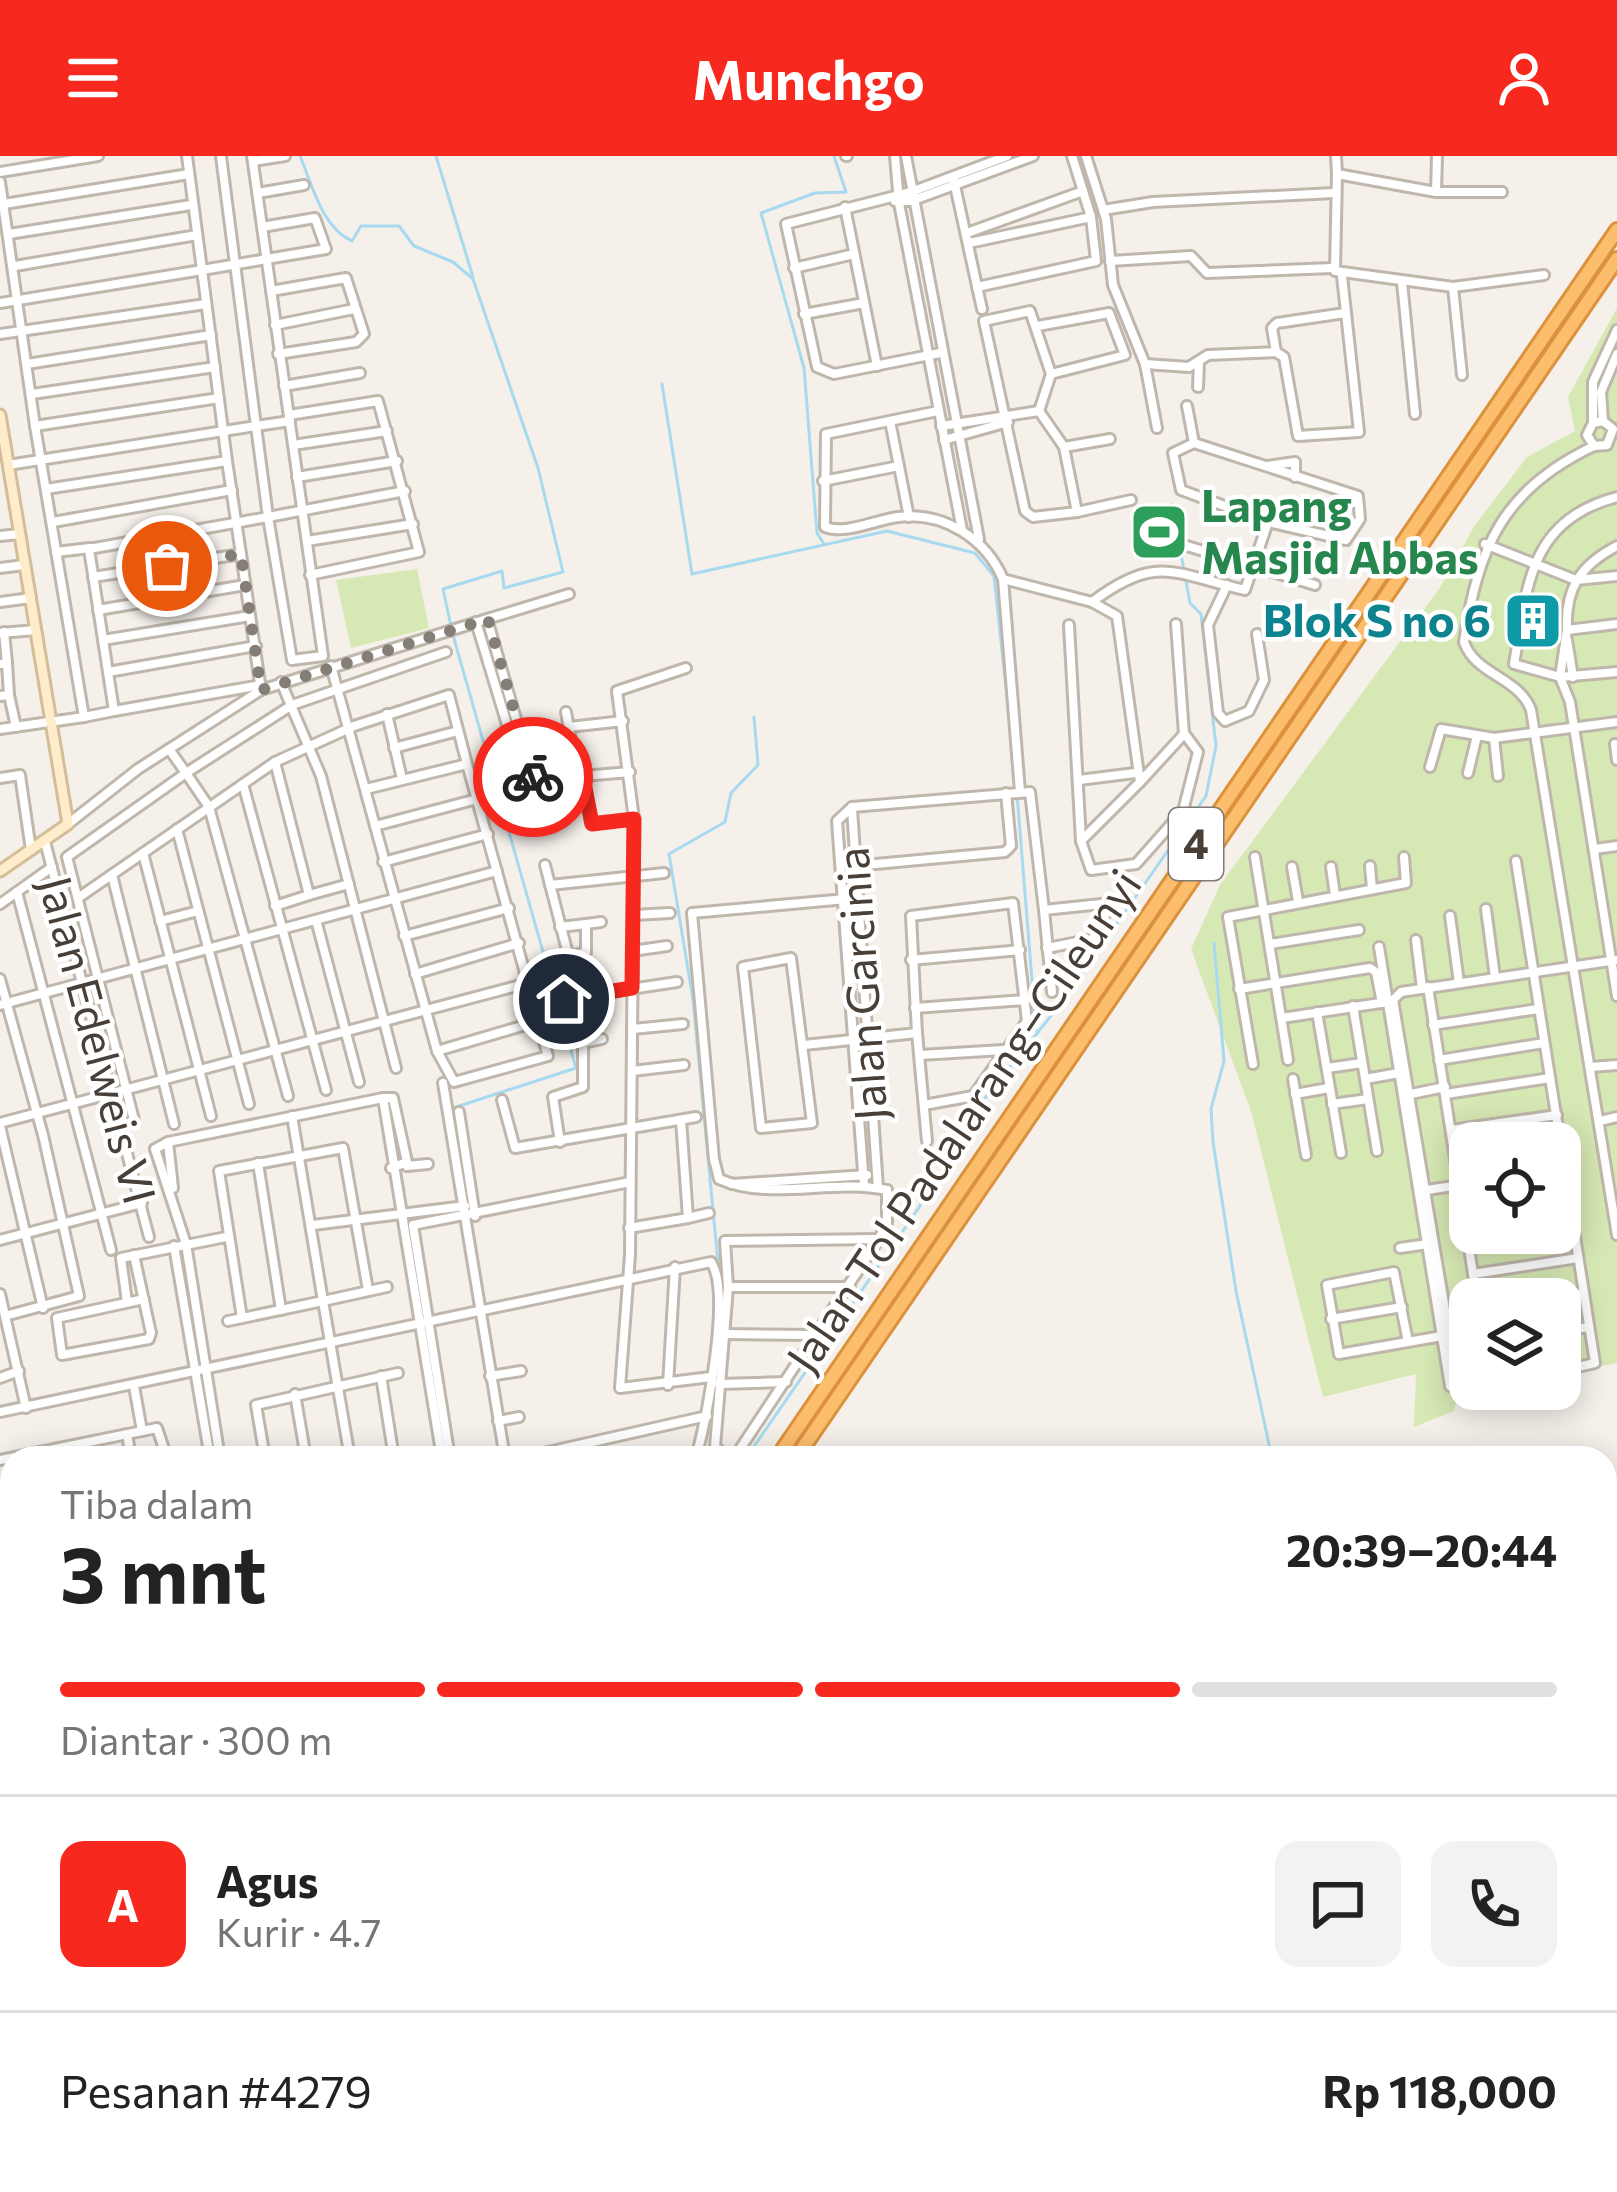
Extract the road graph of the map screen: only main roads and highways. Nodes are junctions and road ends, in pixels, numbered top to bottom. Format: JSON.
{"nodes":[{"id":1,"x":1617,"y":230,"type":"edge"},
{"id":2,"x":1617,"y":259,"type":"edge"},
{"id":3,"x":785,"y":1446,"type":"edge"},
{"id":4,"x":804,"y":1446,"type":"edge"}],
"edges":[{"from":1,"to":3,"type":"highway","name":"Jalan Tol Padalarang–Cileunyi","number":"4"},
{"from":2,"to":4,"type":"highway","name":"Jalan Tol Padalarang–Cileunyi","number":"4"}]}
